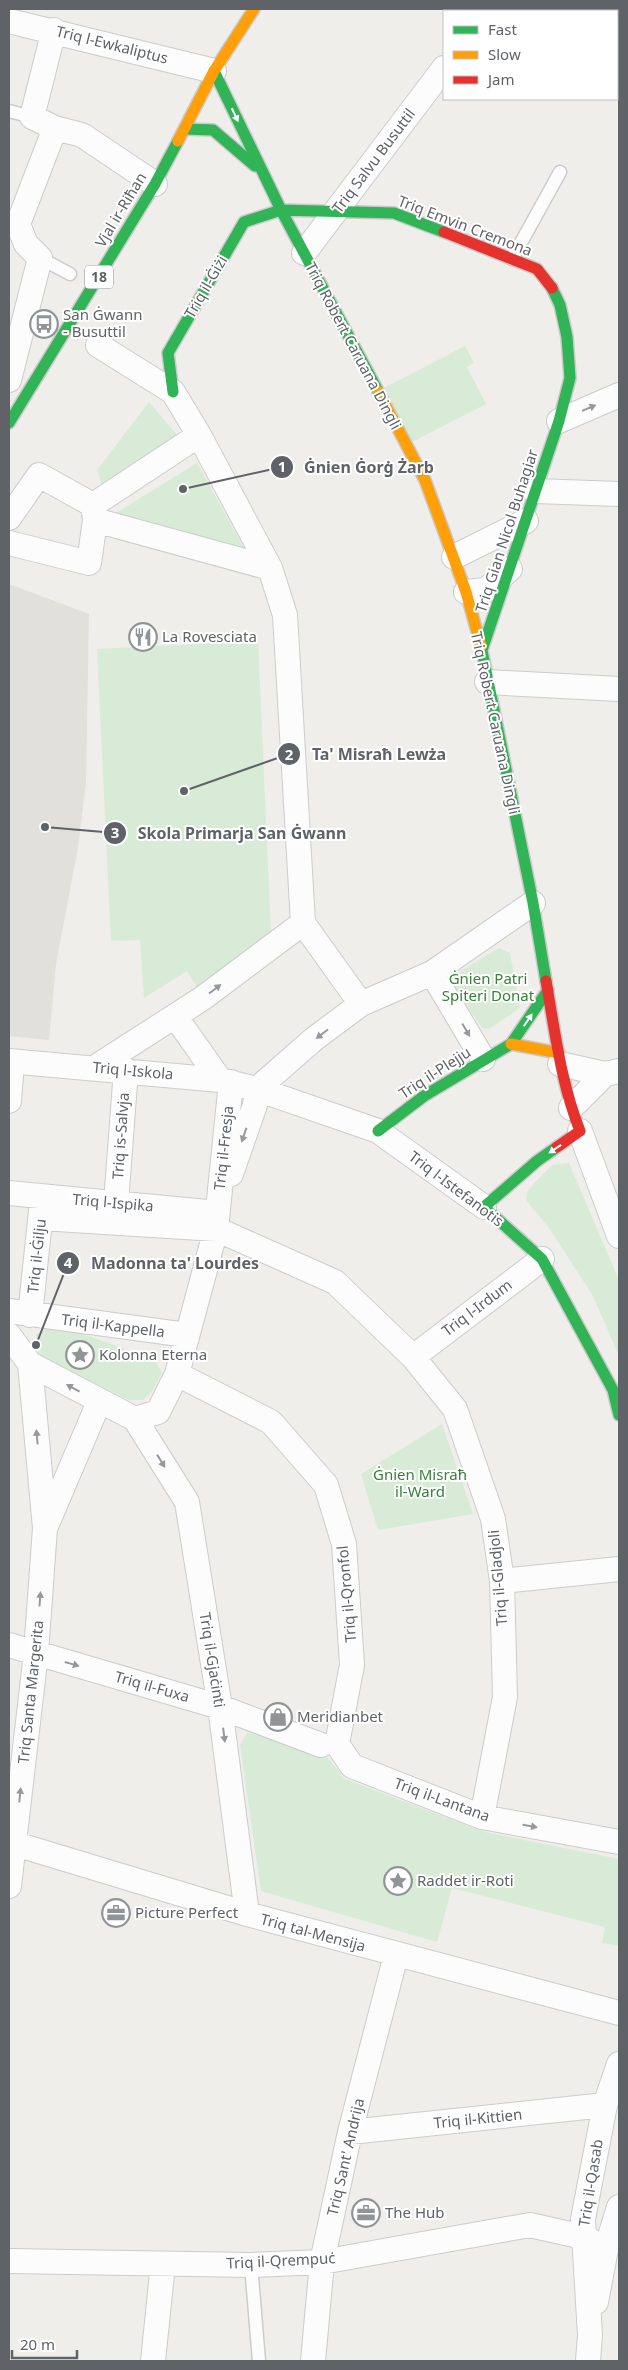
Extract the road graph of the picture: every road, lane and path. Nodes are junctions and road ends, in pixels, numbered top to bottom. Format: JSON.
{"nodes":[{"id":1,"x":254,"y":9,"type":"edge"},
{"id":2,"x":9,"y":21,"type":"edge"},
{"id":3,"x":54,"y":30,"type":"junction"},
{"id":4,"x":443,"y":69,"type":"edge"},
{"id":5,"x":214,"y":71,"type":"junction"},
{"id":6,"x":9,"y":111,"type":"edge"},
{"id":7,"x":32,"y":117,"type":"junction"},
{"id":8,"x":55,"y":128,"type":"junction"},
{"id":9,"x":185,"y":129,"type":"junction"},
{"id":10,"x":560,"y":172,"type":"dead end"},
{"id":11,"x":266,"y":175,"type":"junction"},
{"id":12,"x":155,"y":184,"type":"junction"},
{"id":13,"x":281,"y":210,"type":"junction"},
{"id":14,"x":335,"y":212,"type":"junction"},
{"id":15,"x":304,"y":254,"type":"junction"},
{"id":16,"x":40,"y":258,"type":"junction"},
{"id":17,"x":512,"y":259,"type":"junction"},
{"id":18,"x":70,"y":274,"type":"dead end"},
{"id":19,"x":98,"y":345,"type":"dead end"},
{"id":20,"x":9,"y":380,"type":"edge"},
{"id":21,"x":173,"y":392,"type":"junction"},
{"id":22,"x":619,"y":395,"type":"edge"},
{"id":23,"x":17,"y":397,"type":"edge"},
{"id":24,"x":560,"y":421,"type":"junction"},
{"id":25,"x":9,"y":423,"type":"edge"},
{"id":26,"x":199,"y":434,"type":"junction"},
{"id":27,"x":535,"y":491,"type":"junction"},
{"id":28,"x":619,"y":494,"type":"edge"},
{"id":29,"x":94,"y":512,"type":"junction"},
{"id":30,"x":9,"y":518,"type":"edge"},
{"id":31,"x":526,"y":521,"type":"junction"},
{"id":32,"x":9,"y":543,"type":"edge"},
{"id":33,"x":454,"y":557,"type":"junction"},
{"id":34,"x":270,"y":568,"type":"junction"},
{"id":35,"x":510,"y":569,"type":"junction"},
{"id":36,"x":466,"y":592,"type":"junction"},
{"id":37,"x":482,"y":650,"type":"junction"},
{"id":38,"x":487,"y":682,"type":"junction"},
{"id":39,"x":619,"y":689,"type":"edge"},
{"id":40,"x":533,"y":904,"type":"junction"},
{"id":41,"x":302,"y":924,"type":"junction"},
{"id":42,"x":432,"y":973,"type":"junction"},
{"id":43,"x":548,"y":990,"type":"junction"},
{"id":44,"x":360,"y":1004,"type":"junction"},
{"id":45,"x":175,"y":1016,"type":"junction"},
{"id":46,"x":511,"y":1044,"type":"junction"},
{"id":47,"x":560,"y":1059,"type":"junction"},
{"id":48,"x":483,"y":1060,"type":"junction"},
{"id":49,"x":10,"y":1061,"type":"edge"},
{"id":50,"x":94,"y":1068,"type":"junction"},
{"id":51,"x":126,"y":1070,"type":"junction"},
{"id":52,"x":612,"y":1073,"type":"edge"},
{"id":53,"x":226,"y":1081,"type":"junction"},
{"id":54,"x":257,"y":1088,"type":"junction"},
{"id":55,"x":9,"y":1101,"type":"edge"},
{"id":56,"x":571,"y":1108,"type":"junction"},
{"id":57,"x":378,"y":1131,"type":"junction"},
{"id":58,"x":580,"y":1131,"type":"junction"},
{"id":59,"x":9,"y":1193,"type":"edge"},
{"id":60,"x":116,"y":1203,"type":"junction"},
{"id":61,"x":484,"y":1207,"type":"junction"},
{"id":62,"x":42,"y":1208,"type":"junction"},
{"id":63,"x":216,"y":1221,"type":"junction"},
{"id":64,"x":619,"y":1236,"type":"edge"},
{"id":65,"x":542,"y":1259,"type":"junction"},
{"id":66,"x":20,"y":1313,"type":"edge"},
{"id":67,"x":9,"y":1335,"type":"edge"},
{"id":68,"x":187,"y":1335,"type":"junction"},
{"id":69,"x":413,"y":1357,"type":"junction"},
{"id":70,"x":30,"y":1364,"type":"junction"},
{"id":71,"x":177,"y":1374,"type":"junction"},
{"id":72,"x":99,"y":1402,"type":"junction"},
{"id":73,"x":619,"y":1415,"type":"edge"},
{"id":74,"x":135,"y":1419,"type":"junction"},
{"id":75,"x":45,"y":1528,"type":"junction"},
{"id":76,"x":619,"y":1569,"type":"edge"},
{"id":77,"x":502,"y":1581,"type":"junction"},
{"id":78,"x":9,"y":1645,"type":"edge"},
{"id":79,"x":36,"y":1653,"type":"junction"},
{"id":80,"x":220,"y":1707,"type":"junction"},
{"id":81,"x":329,"y":1745,"type":"junction"},
{"id":82,"x":482,"y":1817,"type":"junction"},
{"id":83,"x":619,"y":1842,"type":"edge"},
{"id":84,"x":12,"y":1843,"type":"edge"},
{"id":85,"x":9,"y":1886,"type":"edge"},
{"id":86,"x":247,"y":1914,"type":"junction"},
{"id":87,"x":396,"y":1955,"type":"junction"},
{"id":88,"x":619,"y":2013,"type":"edge"},
{"id":89,"x":619,"y":2064,"type":"edge"},
{"id":90,"x":605,"y":2105,"type":"junction"},
{"id":91,"x":350,"y":2132,"type":"junction"},
{"id":92,"x":619,"y":2207,"type":"edge"},
{"id":93,"x":583,"y":2237,"type":"junction"},
{"id":94,"x":606,"y":2250,"type":"junction"},
{"id":95,"x":9,"y":2261,"type":"edge"},
{"id":96,"x":322,"y":2262,"type":"junction"},
{"id":97,"x":163,"y":2264,"type":"junction"},
{"id":98,"x":251,"y":2265,"type":"junction"},
{"id":99,"x":590,"y":2335,"type":"junction"},
{"id":100,"x":153,"y":2361,"type":"edge"},
{"id":101,"x":259,"y":2361,"type":"edge"},
{"id":102,"x":313,"y":2361,"type":"edge"},
{"id":103,"x":588,"y":2361,"type":"edge"}],
"edges":[{"from":1,"to":5,"type":"street","name":"Vjal ir-Riħan","number":"18"},
{"from":2,"to":3,"type":"street","name":"Triq l-Ewkaliptus"},
{"from":3,"to":5,"type":"street","name":"Triq l-Ewkaliptus"},
{"from":3,"to":7,"type":"street"},
{"from":4,"to":14,"type":"street","name":"Triq Salvu Busuttil"},
{"from":5,"to":9,"type":"street","name":"Vjal ir-Riħan","number":"18"},
{"from":5,"to":11,"type":"street","name":"Triq Robert Caruana Dingli","one_way":true},
{"from":6,"to":7,"type":"lane"},
{"from":7,"to":8,"type":"street"},
{"from":8,"to":12,"type":"street"},
{"from":8,"to":16,"type":"street"},
{"from":9,"to":11,"type":"street","name":"Triq Robert Caruana Dingli"},
{"from":9,"to":12,"type":"street","name":"Vjal ir-Riħan","number":"18"},
{"from":10,"to":17,"type":"lane"},
{"from":11,"to":13,"type":"street","name":"Triq Robert Caruana Dingli"},
{"from":12,"to":23,"type":"street","name":"Vjal ir-Riħan","number":"18"},
{"from":13,"to":14,"type":"street","name":"Triq Emvin Cremona"},
{"from":13,"to":15,"type":"street","name":"Triq Robert Caruana Dingli"},
{"from":13,"to":21,"type":"street","name":"Triq il-Ġiżi"},
{"from":14,"to":15,"type":"street","name":"Triq Salvu Busuttil"},
{"from":14,"to":17,"type":"street","name":"Triq Emvin Cremona"},
{"from":15,"to":33,"type":"street","name":"Triq Robert Caruana Dingli"},
{"from":16,"to":18,"type":"lane"},
{"from":16,"to":20,"type":"street"},
{"from":17,"to":24,"type":"street","name":"Triq Emvin Cremona"},
{"from":19,"to":21,"type":"street"},
{"from":21,"to":26,"type":"street"},
{"from":24,"to":22,"type":"street","one_way":true},
{"from":23,"to":25,"type":"street","name":"Vjal ir-Riħan","number":"18"},
{"from":24,"to":27,"type":"street","name":"Triq Gian Nicol Buhagiar"},
{"from":26,"to":29,"type":"street"},
{"from":26,"to":34,"type":"street"},
{"from":27,"to":28,"type":"street"},
{"from":27,"to":31,"type":"street","name":"Triq Gian Nicol Buhagiar"},
{"from":29,"to":30,"type":"street"},
{"from":29,"to":32,"type":"street"},
{"from":29,"to":34,"type":"street"},
{"from":31,"to":33,"type":"street"},
{"from":31,"to":35,"type":"street","name":"Triq Gian Nicol Buhagiar"},
{"from":33,"to":36,"type":"street","name":"Triq Robert Caruana Dingli"},
{"from":34,"to":41,"type":"street"},
{"from":35,"to":36,"type":"street"},
{"from":35,"to":37,"type":"street","name":"Triq Gian Nicol Buhagiar"},
{"from":36,"to":37,"type":"street","name":"Triq Robert Caruana Dingli"},
{"from":37,"to":38,"type":"street","name":"Triq Robert Caruana Dingli"},
{"from":38,"to":39,"type":"street"},
{"from":38,"to":40,"type":"street","name":"Triq Robert Caruana Dingli"},
{"from":40,"to":42,"type":"street"},
{"from":40,"to":43,"type":"street","name":"Triq Robert Caruana Dingli"},
{"from":41,"to":44,"type":"street"},
{"from":45,"to":41,"type":"street","one_way":true},
{"from":42,"to":44,"type":"street"},
{"from":42,"to":48,"type":"street","one_way":true},
{"from":46,"to":43,"type":"street","name":"Triq il-Plejju","one_way":true},
{"from":43,"to":47,"type":"street","name":"Triq Robert Caruana Dingli"},
{"from":44,"to":54,"type":"street","one_way":true},
{"from":45,"to":50,"type":"street"},
{"from":45,"to":53,"type":"street"},
{"from":46,"to":47,"type":"street"},
{"from":46,"to":48,"type":"street","name":"Triq il-Plejju"},
{"from":47,"to":52,"type":"street"},
{"from":47,"to":56,"type":"street","name":"Triq Robert Caruana Dingli"},
{"from":48,"to":57,"type":"street","name":"Triq il-Plejju"},
{"from":49,"to":50,"type":"street","name":"Triq l-Iskola"},
{"from":49,"to":55,"type":"street"},
{"from":50,"to":51,"type":"street","name":"Triq l-Iskola"},
{"from":51,"to":53,"type":"street","name":"Triq l-Iskola"},
{"from":51,"to":60,"type":"street","name":"Triq is-Salvja"},
{"from":52,"to":56,"type":"street"},
{"from":53,"to":54,"type":"street","name":"Triq l-Iskola"},
{"from":53,"to":63,"type":"street","name":"Triq il-Fresja"},
{"from":54,"to":57,"type":"street","name":"Triq l-Istefanotis"},
{"from":54,"to":63,"type":"street","name":"Triq il-Fresja","one_way":true},
{"from":56,"to":58,"type":"street","name":"Triq Robert Caruana Dingli"},
{"from":57,"to":61,"type":"street","name":"Triq l-Istefanotis"},
{"from":58,"to":61,"type":"street","one_way":true},
{"from":58,"to":64,"type":"street","name":"Triq Robert Caruana Dingli"},
{"from":59,"to":62,"type":"street","name":"Triq l-Ispika"},
{"from":60,"to":62,"type":"street","name":"Triq l-Ispika"},
{"from":60,"to":63,"type":"street","name":"Triq l-Ispika"},
{"from":61,"to":65,"type":"street","name":"Triq l-Istefanotis"},
{"from":62,"to":63,"type":"street","name":"Triq l-Ispika"},
{"from":62,"to":66,"type":"street","name":"Triq il-Ġilju"},
{"from":63,"to":68,"type":"street","name":"Triq il-Fresja"},
{"from":63,"to":69,"type":"street","name":"Triq il-Gladjoli"},
{"from":65,"to":69,"type":"street","name":"Triq l-Irdum"},
{"from":65,"to":73,"type":"street","name":"Triq l-Istefanotis"},
{"from":66,"to":68,"type":"street","name":"Triq il-Kappella"},
{"from":67,"to":70,"type":"street"},
{"from":68,"to":71,"type":"street","name":"Triq il-Fresja"},
{"from":69,"to":77,"type":"street","name":"Triq il-Gladjoli"},
{"from":72,"to":70,"type":"street","one_way":true},
{"from":75,"to":70,"type":"street","name":"Triq Santa Margerita","one_way":true},
{"from":71,"to":74,"type":"street"},
{"from":71,"to":81,"type":"street","name":"Triq il-Qronfol"},
{"from":72,"to":74,"type":"street"},
{"from":72,"to":75,"type":"street","name":"Triq Santa Margerita"},
{"from":74,"to":80,"type":"street","name":"Triq il-Gjaċinti","one_way":true},
{"from":79,"to":75,"type":"street","name":"Triq Santa Margerita","one_way":true},
{"from":76,"to":77,"type":"street"},
{"from":77,"to":82,"type":"street","name":"Triq il-Gladjoli"},
{"from":78,"to":79,"type":"street","name":"Triq il-Fuxa"},
{"from":79,"to":80,"type":"street","name":"Triq il-Fuxa","one_way":true},
{"from":84,"to":79,"type":"street","name":"Triq Santa Margerita","one_way":true},
{"from":80,"to":81,"type":"street","name":"Triq il-Fuxa"},
{"from":80,"to":86,"type":"street","name":"Triq il-Gjaċinti","one_way":true},
{"from":81,"to":82,"type":"street","name":"Triq il-Lantana"},
{"from":82,"to":83,"type":"street","name":"Triq il-Lantana","one_way":true},
{"from":84,"to":85,"type":"street","name":"Triq Santa Margerita"},
{"from":84,"to":86,"type":"street","name":"Triq tal-Mensija"},
{"from":86,"to":87,"type":"street","name":"Triq tal-Mensija"},
{"from":87,"to":88,"type":"street","name":"Triq tal-Mensija"},
{"from":87,"to":91,"type":"street","name":"Triq Sant' Andrija"},
{"from":89,"to":90,"type":"street","name":"Triq il-Qasab"},
{"from":90,"to":91,"type":"street","name":"Triq il-Kittien"},
{"from":90,"to":93,"type":"street","name":"Triq il-Qasab"},
{"from":91,"to":96,"type":"street","name":"Triq Sant' Andrija"},
{"from":92,"to":94,"type":"street","name":"Triq il-Qasab"},
{"from":93,"to":94,"type":"street","name":"Triq il-Qrempuċ"},
{"from":93,"to":96,"type":"street","name":"Triq il-Qrempuċ"},
{"from":93,"to":99,"type":"street","name":"Triq il-Qasab"},
{"from":94,"to":99,"type":"street","name":"Triq il-Qasab"},
{"from":95,"to":97,"type":"street","name":"Triq il-Qrempuċ"},
{"from":96,"to":98,"type":"street","name":"Triq il-Qrempuċ"},
{"from":96,"to":102,"type":"street","name":"Triq Sant' Andrija"},
{"from":97,"to":98,"type":"street","name":"Triq il-Qrempuċ"},
{"from":97,"to":100,"type":"street"},
{"from":98,"to":101,"type":"lane"},
{"from":99,"to":103,"type":"street","name":"Triq il-Qasab"}]}
